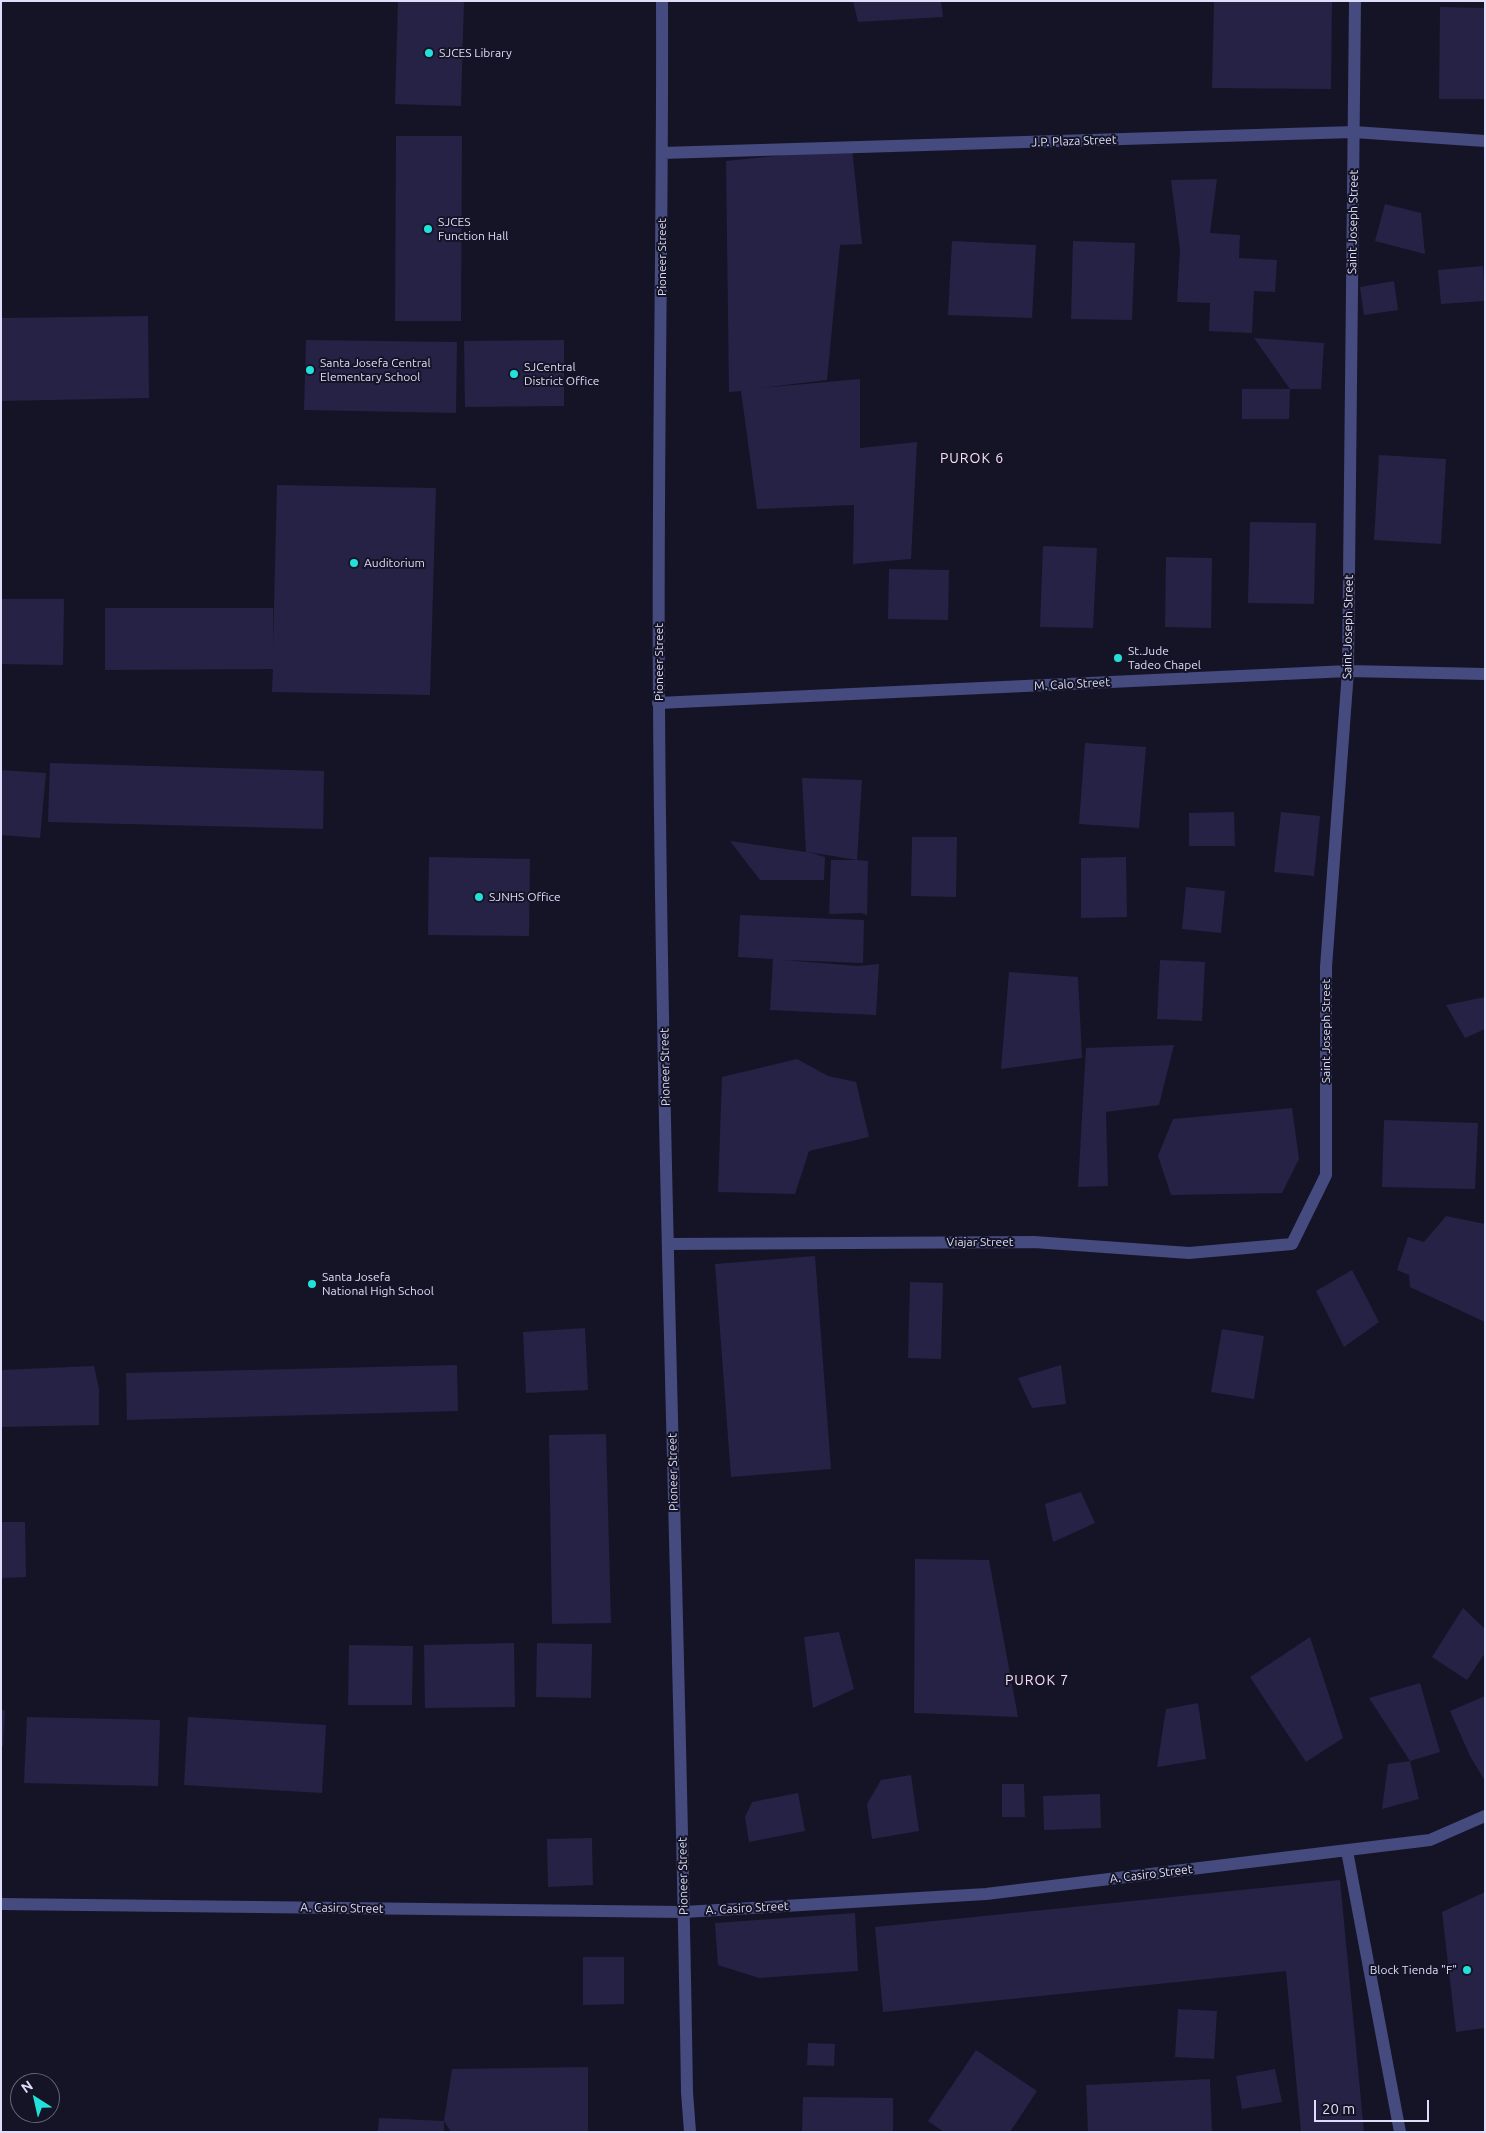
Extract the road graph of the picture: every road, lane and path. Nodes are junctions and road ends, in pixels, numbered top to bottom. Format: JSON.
{"nodes":[{"id":1,"x":662,"y":1,"type":"edge"},
{"id":2,"x":1355,"y":1,"type":"edge"},
{"id":3,"x":1354,"y":132,"type":"junction"},
{"id":4,"x":1485,"y":141,"type":"edge"},
{"id":5,"x":662,"y":153,"type":"junction"},
{"id":6,"x":1348,"y":671,"type":"junction"},
{"id":7,"x":1485,"y":674,"type":"edge"},
{"id":8,"x":658,"y":703,"type":"junction"},
{"id":9,"x":668,"y":1244,"type":"junction"},
{"id":10,"x":1292,"y":1244,"type":"joint"},
{"id":11,"x":1485,"y":1816,"type":"edge"},
{"id":12,"x":1347,"y":1851,"type":"junction"},
{"id":13,"x":1,"y":1904,"type":"edge"},
{"id":14,"x":684,"y":1912,"type":"junction"},
{"id":15,"x":690,"y":2132,"type":"edge"},
{"id":16,"x":1400,"y":2132,"type":"edge"}],
"edges":[{"from":1,"to":5,"type":"street","name":"Pioneer Street"},
{"from":2,"to":3,"type":"street","name":"Saint Joseph Street"},
{"from":3,"to":4,"type":"street","name":"J.P. Plaza Street"},
{"from":3,"to":5,"type":"street","name":"J.P. Plaza Street"},
{"from":3,"to":6,"type":"street","name":"Saint Joseph Street"},
{"from":5,"to":8,"type":"street","name":"Pioneer Street"},
{"from":6,"to":7,"type":"street","name":"M. Calo Street"},
{"from":6,"to":8,"type":"street","name":"M. Calo Street"},
{"from":6,"to":10,"type":"street","name":"Saint Joseph Street"},
{"from":8,"to":9,"type":"street","name":"Pioneer Street"},
{"from":9,"to":10,"type":"street","name":"Viajar Street"},
{"from":9,"to":14,"type":"street","name":"Pioneer Street"},
{"from":11,"to":12,"type":"street","name":"A. Casiro Street"},
{"from":12,"to":14,"type":"street","name":"A. Casiro Street"},
{"from":12,"to":16,"type":"street"},
{"from":13,"to":14,"type":"street","name":"A. Casiro Street"},
{"from":14,"to":15,"type":"street","name":"Pioneer Street"}]}
